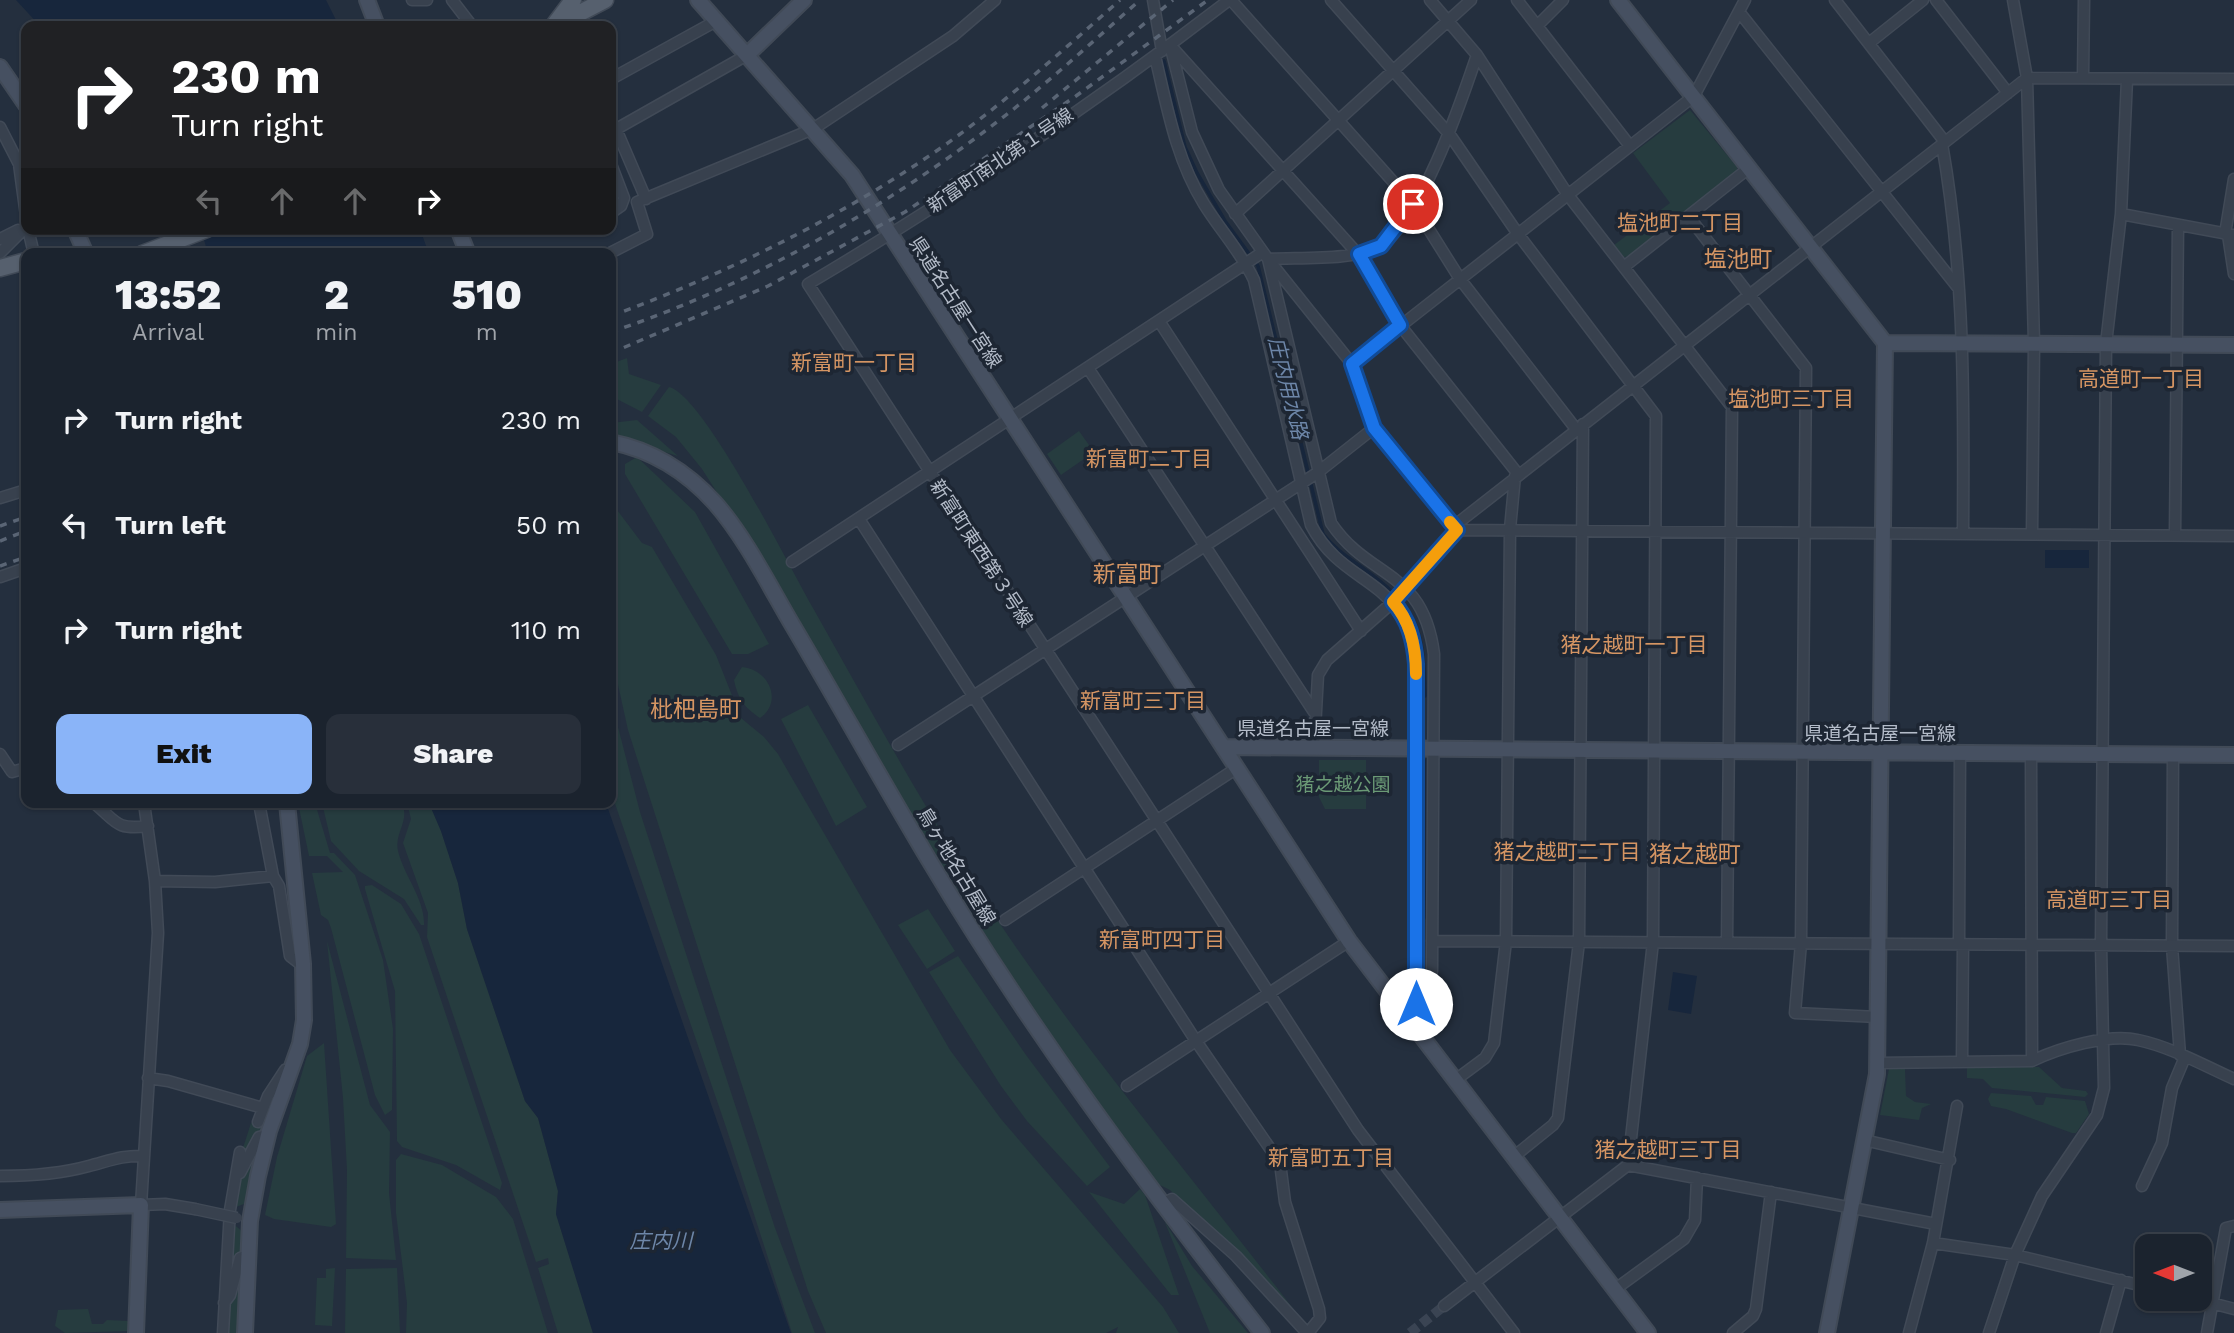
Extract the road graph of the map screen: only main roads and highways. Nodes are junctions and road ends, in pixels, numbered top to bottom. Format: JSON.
{"nodes":[{"id":1,"x":367,"y":0,"type":"edge"},
{"id":2,"x":573,"y":0,"type":"edge"},
{"id":3,"x":606,"y":0,"type":"edge"},
{"id":4,"x":698,"y":0,"type":"edge"},
{"id":5,"x":804,"y":0,"type":"edge"},
{"id":6,"x":1618,"y":0,"type":"edge"},
{"id":7,"x":375,"y":21,"type":"edge"},
{"id":8,"x":558,"y":21,"type":"edge"},
{"id":9,"x":564,"y":21,"type":"edge"},
{"id":10,"x":747,"y":55,"type":"junction"},
{"id":11,"x":0,"y":67,"type":"edge"},
{"id":12,"x":21,"y":98,"type":"edge"},
{"id":13,"x":191,"y":235,"type":"edge"},
{"id":14,"x":157,"y":248,"type":"edge"},
{"id":15,"x":21,"y":262,"type":"edge"},
{"id":16,"x":0,"y":268,"type":"edge"},
{"id":17,"x":1885,"y":343,"type":"junction"},
{"id":18,"x":2234,"y":345,"type":"edge"},
{"id":19,"x":616,"y":443,"type":"edge"},
{"id":20,"x":1223,"y":747,"type":"junction"},
{"id":21,"x":1882,"y":752,"type":"junction"},
{"id":22,"x":2234,"y":755,"type":"edge"},
{"id":23,"x":287,"y":808,"type":"edge"},
{"id":24,"x":0,"y":1210,"type":"edge"},
{"id":25,"x":136,"y":1333,"type":"edge"},
{"id":26,"x":245,"y":1333,"type":"edge"},
{"id":27,"x":1262,"y":1333,"type":"edge"},
{"id":28,"x":1648,"y":1333,"type":"edge"},
{"id":29,"x":1827,"y":1333,"type":"edge"}],
"edges":[{"from":1,"to":7,"type":"main road"},
{"from":2,"to":8,"type":"main road"},
{"from":3,"to":9,"type":"main road"},
{"from":4,"to":10,"type":"main road","name":"県道名古屋一宮線"},
{"from":5,"to":10,"type":"main road"},
{"from":6,"to":17,"type":"main road"},
{"from":10,"to":20,"type":"main road","name":"県道名古屋一宮線"},
{"from":11,"to":12,"type":"main road"},
{"from":13,"to":14,"type":"main road"},
{"from":15,"to":16,"type":"main road"},
{"from":17,"to":18,"type":"main road"},
{"from":17,"to":21,"type":"main road"},
{"from":19,"to":27,"type":"main road","name":"鳥ヶ地名古屋線"},
{"from":20,"to":21,"type":"main road","name":"県道名古屋一宮線"},
{"from":20,"to":28,"type":"main road"},
{"from":21,"to":22,"type":"main road","name":"県道名古屋一宮線"},
{"from":21,"to":29,"type":"main road"},
{"from":23,"to":26,"type":"main road"},
{"from":24,"to":25,"type":"main road"}]}
